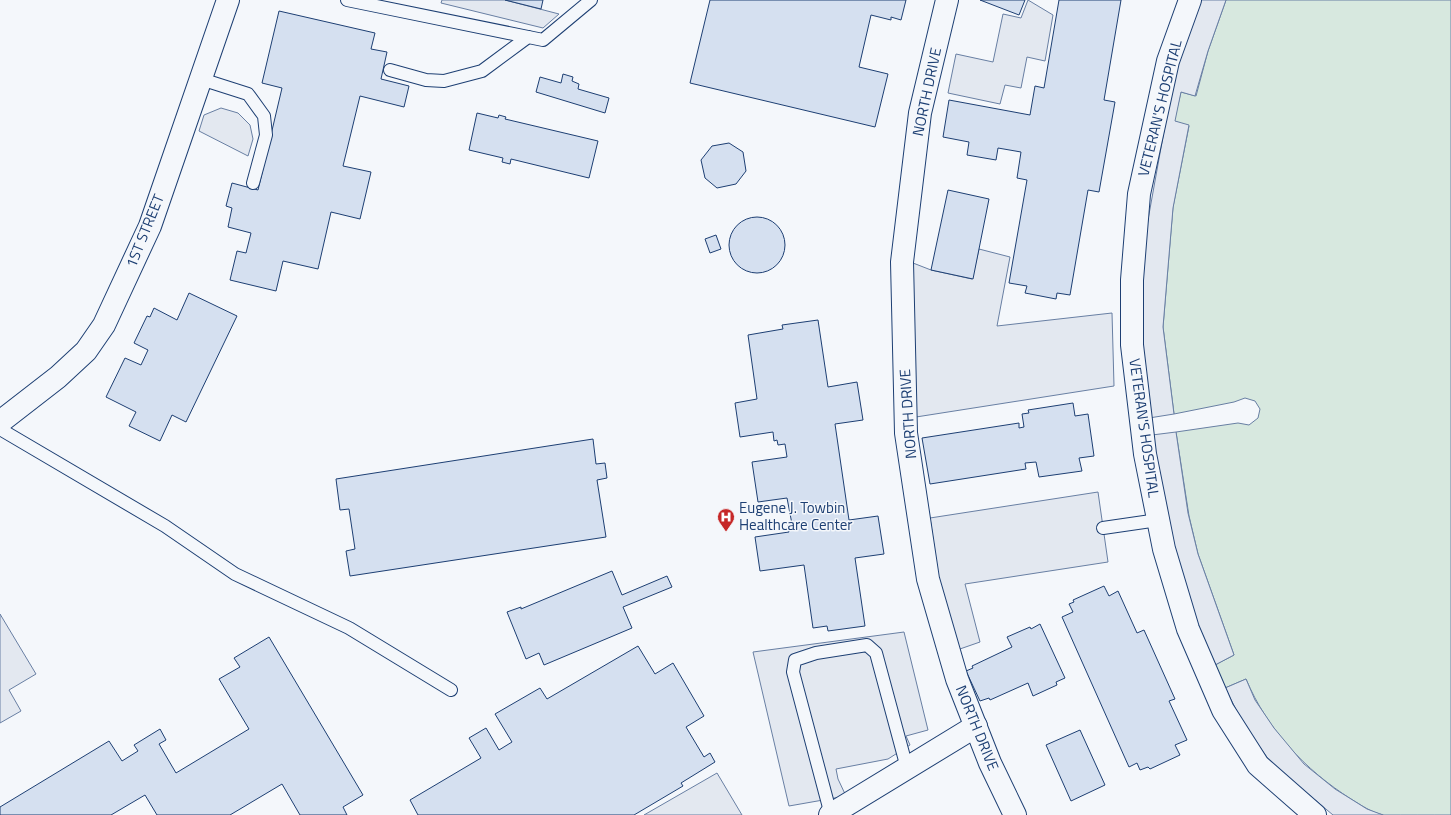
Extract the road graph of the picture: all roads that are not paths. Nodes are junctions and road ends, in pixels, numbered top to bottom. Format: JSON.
{"nodes":[{"id":1,"x":228,"y":0,"type":"edge"},
{"id":2,"x":347,"y":0,"type":"edge"},
{"id":3,"x":591,"y":0,"type":"edge"},
{"id":4,"x":947,"y":0,"type":"edge"},
{"id":5,"x":1190,"y":0,"type":"edge"},
{"id":6,"x":528,"y":37,"type":"junction"},
{"id":7,"x":390,"y":70,"type":"dead end"},
{"id":8,"x":201,"y":79,"type":"junction"},
{"id":9,"x":253,"y":183,"type":"dead end"},
{"id":10,"x":0,"y":422,"type":"edge"},
{"id":11,"x":0,"y":429,"type":"edge"},
{"id":12,"x":1158,"y":520,"type":"junction"},
{"id":13,"x":1103,"y":528,"type":"dead end"},
{"id":14,"x":452,"y":690,"type":"dead end"},
{"id":15,"x":976,"y":726,"type":"junction"},
{"id":16,"x":907,"y":768,"type":"junction"},
{"id":17,"x":840,"y":813,"type":"edge"},
{"id":18,"x":1015,"y":815,"type":"edge"},
{"id":19,"x":1315,"y":815,"type":"edge"}],
"edges":[{"from":1,"to":8,"type":"street","name":"1ST STREET"},
{"from":2,"to":6,"type":"lane"},
{"from":3,"to":6,"type":"lane"},
{"from":4,"to":15,"type":"street","name":"NORTH DRIVE"},
{"from":5,"to":12,"type":"street","name":"VETERAN'S HOSPITAL"},
{"from":6,"to":7,"type":"lane"},
{"from":8,"to":9,"type":"lane"},
{"from":8,"to":10,"type":"street","name":"1ST STREET"},
{"from":11,"to":14,"type":"lane"},
{"from":12,"to":13,"type":"lane"},
{"from":12,"to":19,"type":"street","name":"VETERAN'S HOSPITAL"},
{"from":15,"to":16,"type":"street"},
{"from":15,"to":18,"type":"street","name":"NORTH DRIVE"},
{"from":16,"to":17,"type":"street"},
{"from":16,"to":17,"type":"lane"}]}
